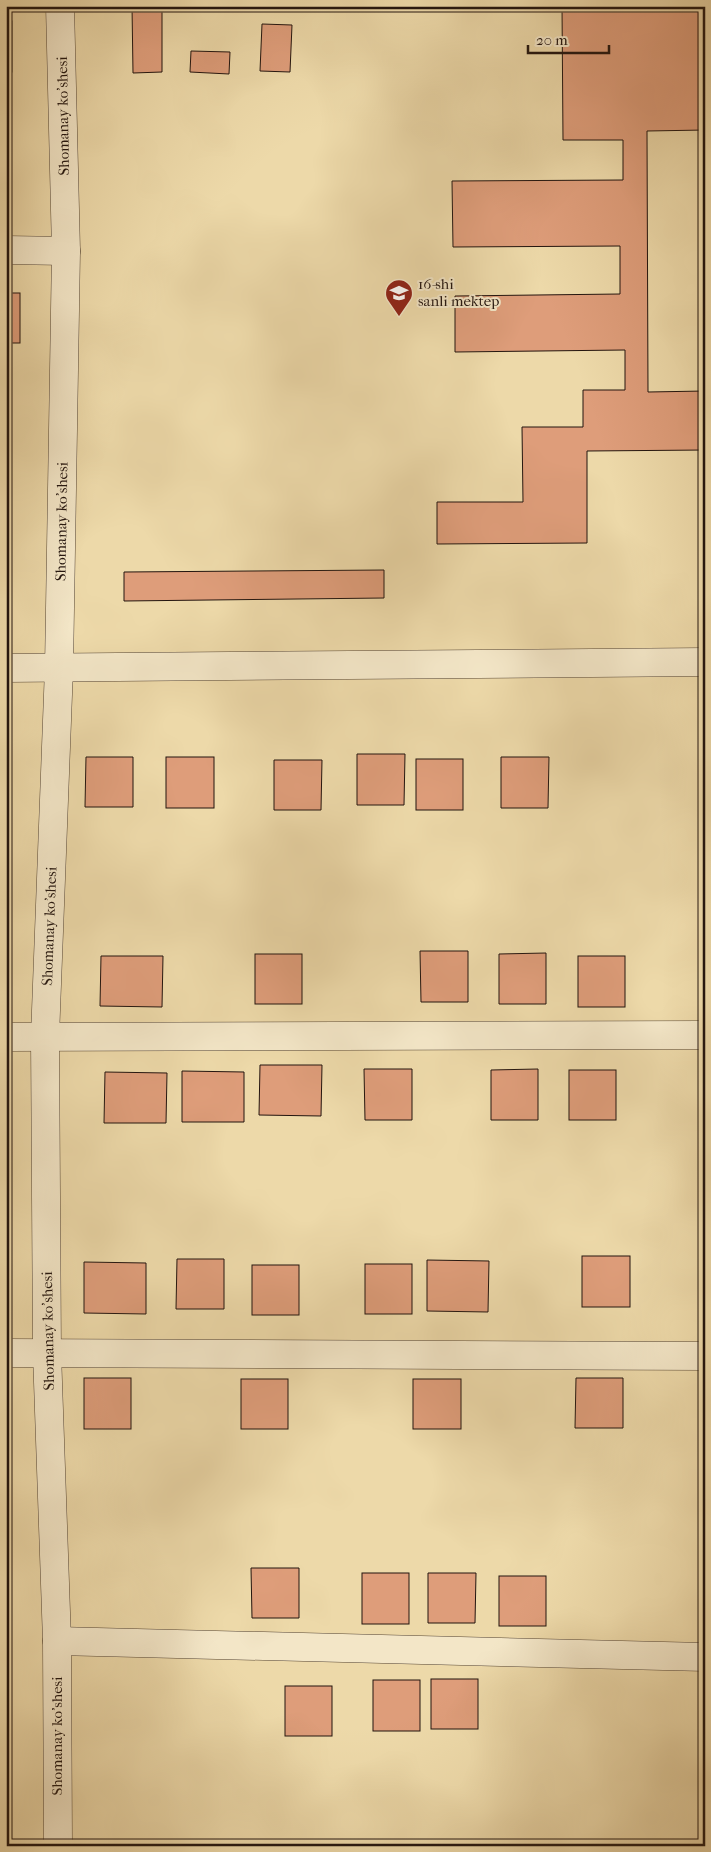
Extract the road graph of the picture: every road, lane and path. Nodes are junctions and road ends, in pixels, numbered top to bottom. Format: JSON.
{"nodes":[{"id":1,"x":60,"y":6,"type":"edge"},
{"id":2,"x":6,"y":250,"type":"edge"},
{"id":3,"x":66,"y":250,"type":"junction"},
{"id":4,"x":705,"y":662,"type":"edge"},
{"id":5,"x":6,"y":668,"type":"edge"},
{"id":6,"x":58,"y":668,"type":"junction"},
{"id":7,"x":705,"y":1035,"type":"edge"},
{"id":8,"x":6,"y":1037,"type":"edge"},
{"id":9,"x":45,"y":1037,"type":"junction"},
{"id":10,"x":6,"y":1353,"type":"edge"},
{"id":11,"x":47,"y":1353,"type":"junction"},
{"id":12,"x":705,"y":1356,"type":"edge"},
{"id":13,"x":57,"y":1641,"type":"junction"},
{"id":14,"x":705,"y":1656,"type":"edge"},
{"id":15,"x":58,"y":1846,"type":"edge"}],
"edges":[{"from":1,"to":3,"type":"street","name":"Shomanay ko'shesi"},
{"from":2,"to":3,"type":"street"},
{"from":3,"to":6,"type":"street","name":"Shomanay ko'shesi"},
{"from":4,"to":6,"type":"street"},
{"from":5,"to":6,"type":"street"},
{"from":6,"to":9,"type":"street","name":"Shomanay ko'shesi"},
{"from":7,"to":9,"type":"street"},
{"from":8,"to":9,"type":"street"},
{"from":9,"to":11,"type":"street","name":"Shomanay ko'shesi"},
{"from":10,"to":11,"type":"street"},
{"from":11,"to":12,"type":"street"},
{"from":11,"to":13,"type":"street","name":"Shomanay ko'shesi"},
{"from":13,"to":14,"type":"street"},
{"from":13,"to":15,"type":"street","name":"Shomanay ko'shesi"}]}
